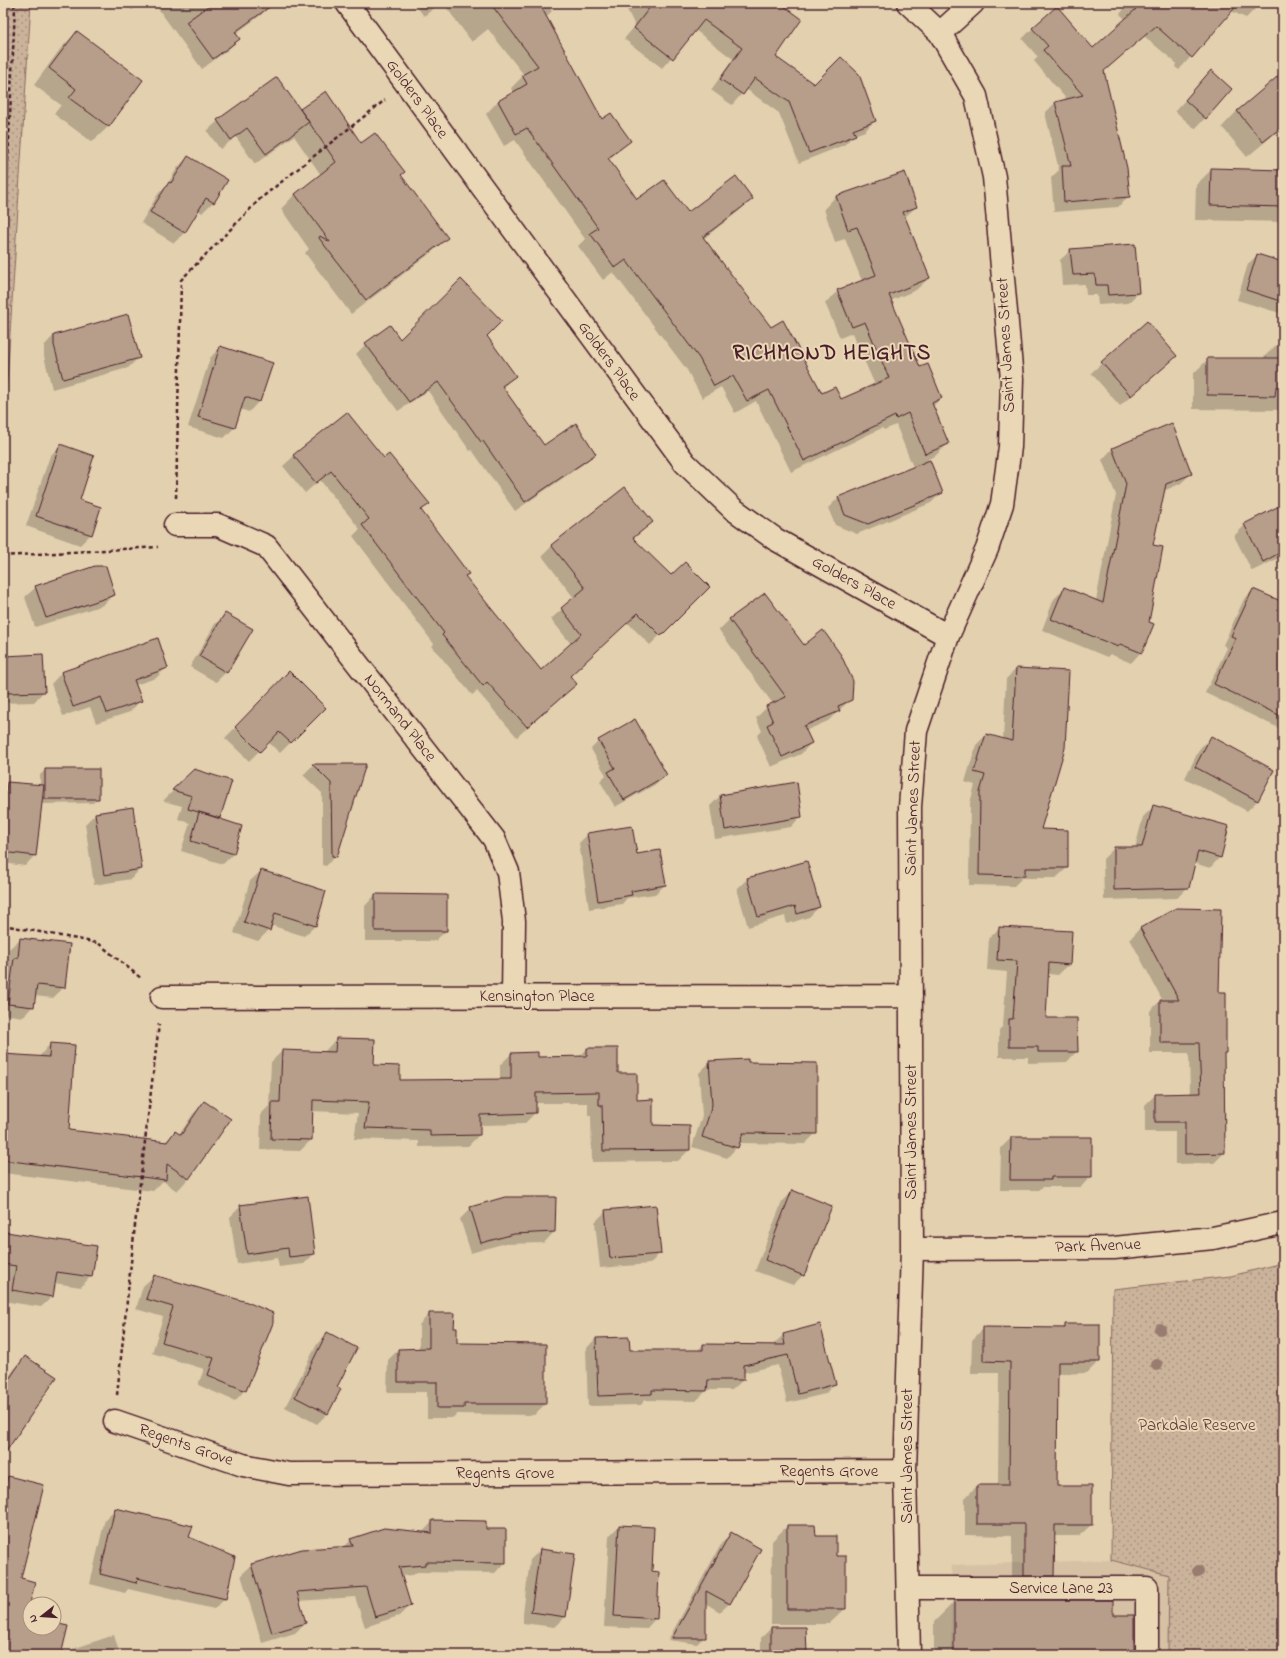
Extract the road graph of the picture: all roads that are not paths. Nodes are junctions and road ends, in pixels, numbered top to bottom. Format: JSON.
{"nodes":[{"id":1,"x":347,"y":3,"type":"edge"},
{"id":2,"x":908,"y":3,"type":"edge"},
{"id":3,"x":973,"y":3,"type":"edge"},
{"id":4,"x":940,"y":33,"type":"junction"},
{"id":5,"x":175,"y":525,"type":"road end"},
{"id":6,"x":948,"y":636,"type":"junction"},
{"id":7,"x":513,"y":996,"type":"junction"},
{"id":8,"x":911,"y":996,"type":"junction"},
{"id":9,"x":162,"y":997,"type":"road end"},
{"id":10,"x":1283,"y":1223,"type":"edge"},
{"id":11,"x":912,"y":1249,"type":"junction"},
{"id":12,"x":114,"y":1421,"type":"road end"},
{"id":13,"x":904,"y":1471,"type":"junction"},
{"id":14,"x":908,"y":1588,"type":"junction"},
{"id":15,"x":909,"y":1655,"type":"edge"},
{"id":16,"x":1146,"y":1655,"type":"edge"}],
"edges":[{"from":1,"to":6,"type":"street","name":"Golders Place"},
{"from":2,"to":4,"type":"street","name":"Saint James Street"},
{"from":3,"to":4,"type":"street"},
{"from":4,"to":6,"type":"street","name":"Saint James Street"},
{"from":5,"to":7,"type":"street","name":"Normand Place"},
{"from":6,"to":8,"type":"street","name":"Saint James Street"},
{"from":7,"to":8,"type":"street","name":"Kensington Place"},
{"from":7,"to":9,"type":"street","name":"Kensington Place"},
{"from":8,"to":11,"type":"street","name":"Saint James Street"},
{"from":10,"to":11,"type":"street","name":"Park Avenue"},
{"from":11,"to":13,"type":"street","name":"Saint James Street"},
{"from":12,"to":13,"type":"street","name":"Regents Grove"},
{"from":13,"to":14,"type":"street","name":"Saint James Street"},
{"from":14,"to":15,"type":"street","name":"Saint James Street"},
{"from":14,"to":16,"type":"street","name":"Service Lane 23"}]}
